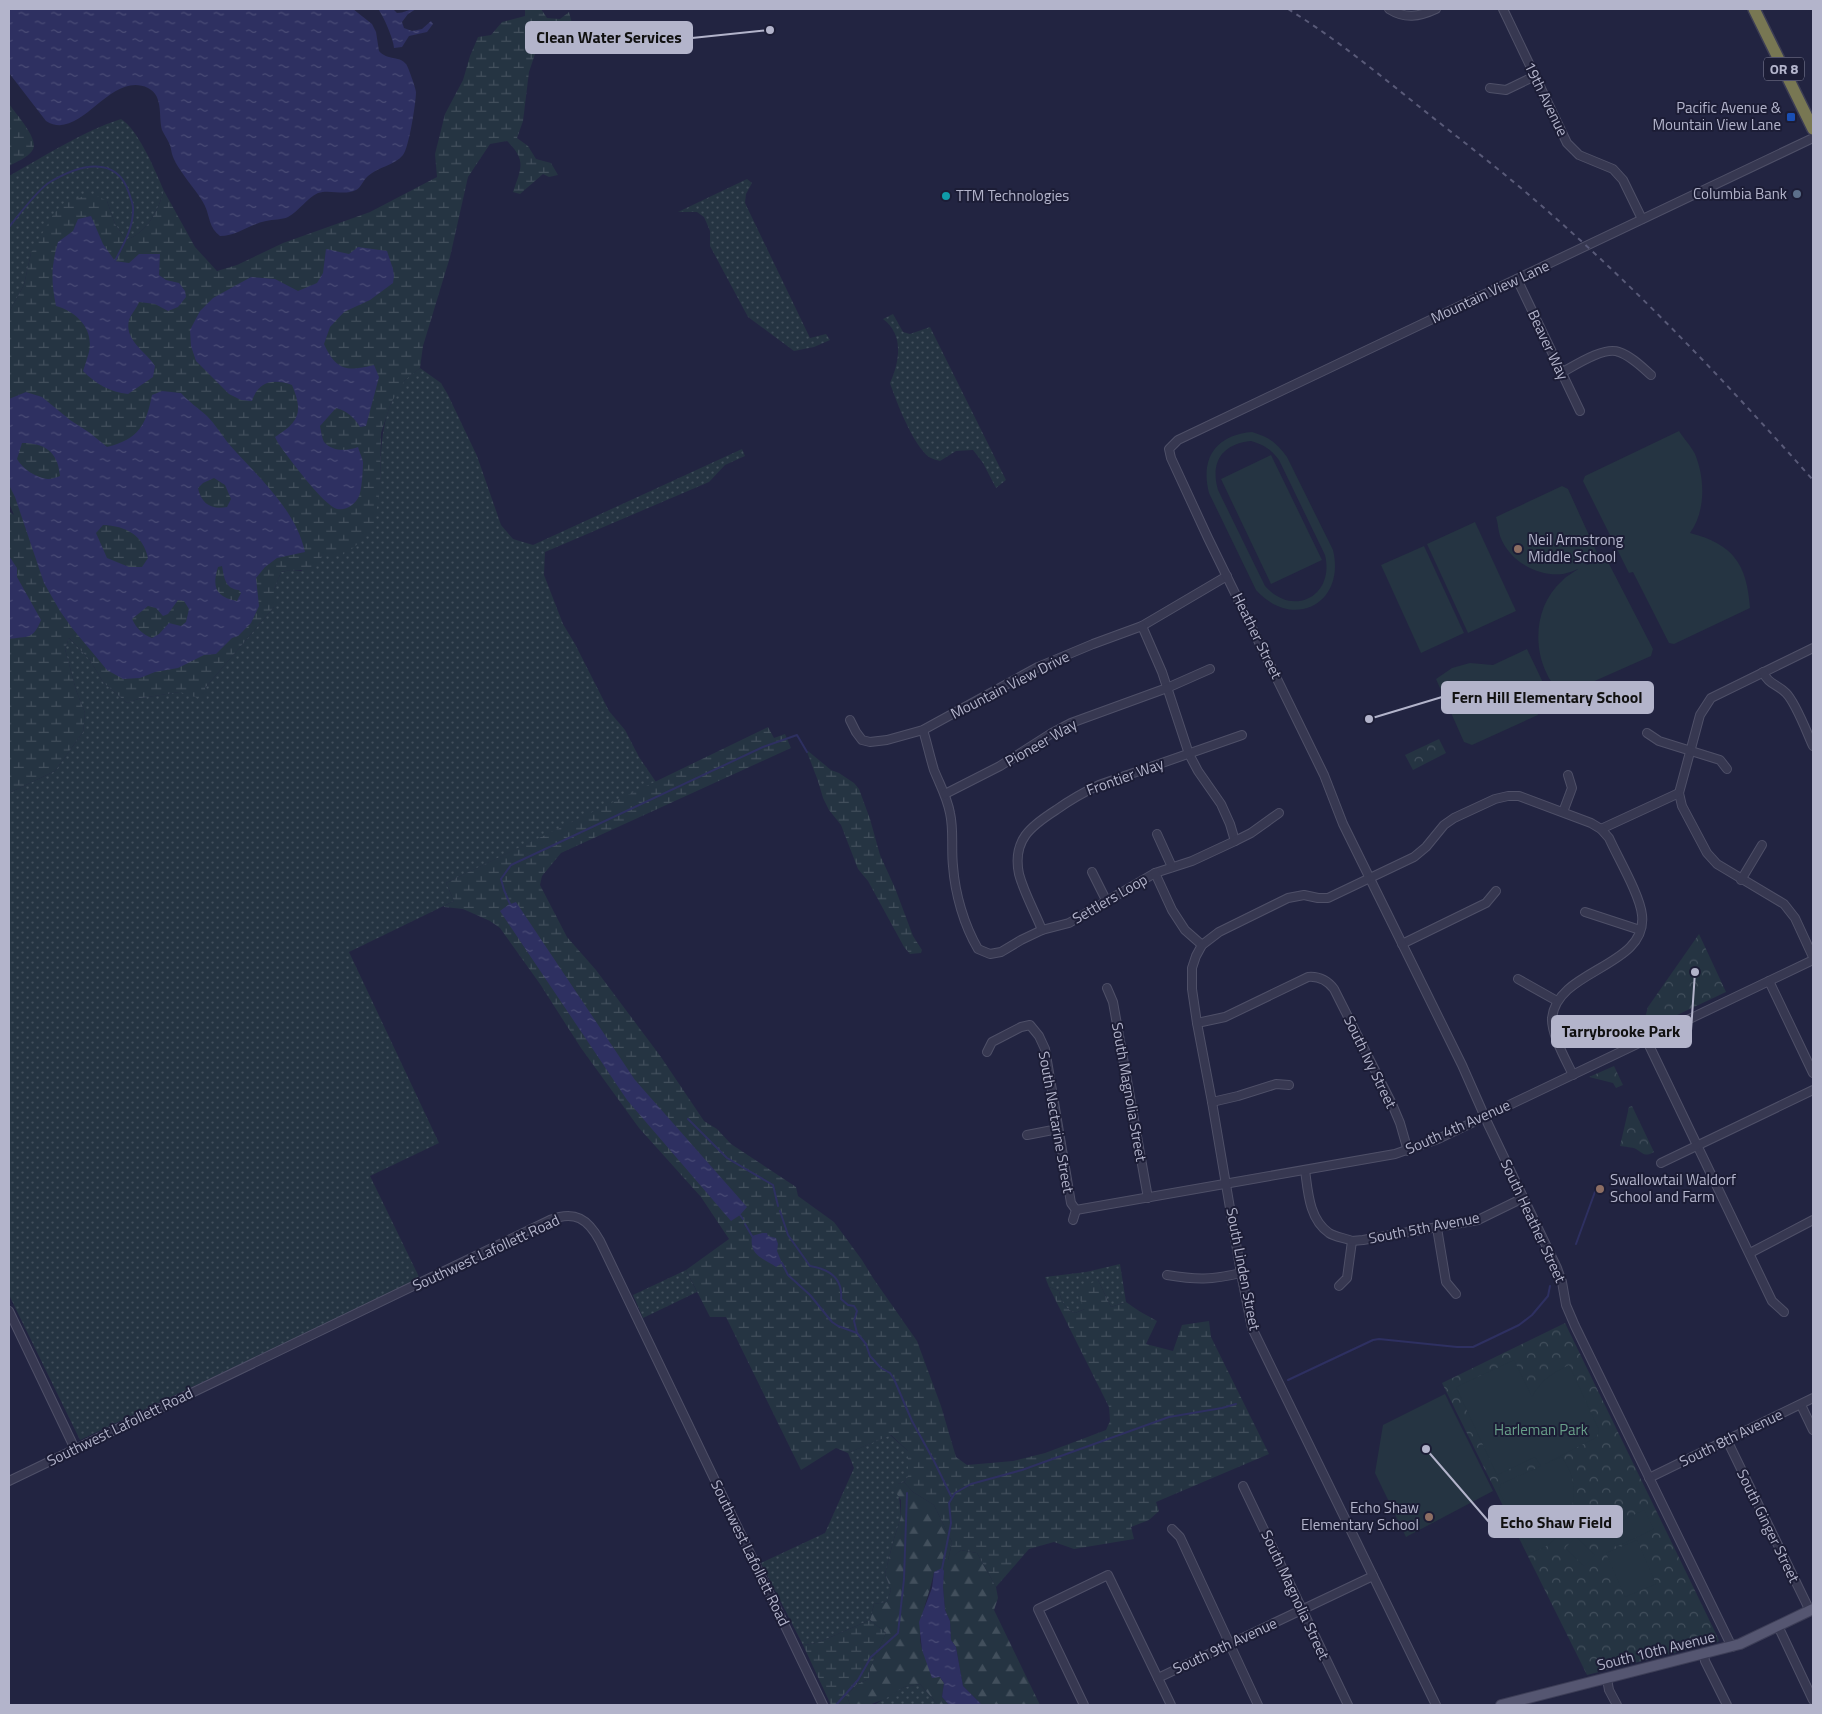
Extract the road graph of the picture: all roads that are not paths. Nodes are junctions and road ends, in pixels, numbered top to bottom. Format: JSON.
{"nodes":[{"id":1,"x":1389,"y":9,"type":"edge"},
{"id":2,"x":1436,"y":9,"type":"edge"},
{"id":3,"x":1502,"y":9,"type":"edge"},
{"id":4,"x":1754,"y":9,"type":"edge"},
{"id":5,"x":1535,"y":76,"type":"junction"},
{"id":6,"x":1490,"y":88,"type":"dead end"},
{"id":7,"x":1813,"y":129,"type":"edge"},
{"id":8,"x":1813,"y":138,"type":"edge"},
{"id":9,"x":1642,"y":219,"type":"junction"},
{"id":10,"x":1517,"y":279,"type":"junction"},
{"id":11,"x":1561,"y":373,"type":"junction"},
{"id":12,"x":1651,"y":375,"type":"dead end"},
{"id":13,"x":1580,"y":411,"type":"dead end"},
{"id":14,"x":1169,"y":449,"type":"joint"},
{"id":15,"x":1227,"y":576,"type":"junction"},
{"id":16,"x":1142,"y":626,"type":"junction"},
{"id":17,"x":1813,"y":648,"type":"edge"},
{"id":18,"x":1210,"y":669,"type":"dead end"},
{"id":19,"x":1763,"y":672,"type":"junction"},
{"id":20,"x":1167,"y":688,"type":"junction"},
{"id":21,"x":850,"y":720,"type":"dead end"},
{"id":22,"x":923,"y":730,"type":"junction"},
{"id":23,"x":1647,"y":732,"type":"dead end"},
{"id":24,"x":1242,"y":736,"type":"dead end"},
{"id":25,"x":1813,"y":746,"type":"edge"},
{"id":26,"x":1690,"y":750,"type":"junction"},
{"id":27,"x":1189,"y":754,"type":"junction"},
{"id":28,"x":1727,"y":769,"type":"dead end"},
{"id":29,"x":1568,"y":775,"type":"dead end"},
{"id":30,"x":1679,"y":793,"type":"junction"},
{"id":31,"x":946,"y":794,"type":"junction"},
{"id":32,"x":1563,"y":812,"type":"junction"},
{"id":33,"x":1279,"y":813,"type":"dead end"},
{"id":34,"x":1343,"y":824,"type":"joint"},
{"id":35,"x":1601,"y":829,"type":"junction"},
{"id":36,"x":1157,"y":834,"type":"dead end"},
{"id":37,"x":1235,"y":841,"type":"junction"},
{"id":38,"x":1762,"y":844,"type":"dead end"},
{"id":39,"x":1172,"y":867,"type":"junction"},
{"id":40,"x":1092,"y":872,"type":"dead end"},
{"id":41,"x":1155,"y":873,"type":"junction"},
{"id":42,"x":1370,"y":878,"type":"junction"},
{"id":43,"x":1741,"y":880,"type":"junction"},
{"id":44,"x":1496,"y":891,"type":"dead end"},
{"id":45,"x":1107,"y":902,"type":"junction"},
{"id":46,"x":1584,"y":912,"type":"dead end"},
{"id":47,"x":1042,"y":930,"type":"junction"},
{"id":48,"x":1640,"y":930,"type":"junction"},
{"id":49,"x":1402,"y":944,"type":"junction"},
{"id":50,"x":1202,"y":945,"type":"junction"},
{"id":51,"x":1813,"y":958,"type":"edge"},
{"id":52,"x":1518,"y":979,"type":"dead end"},
{"id":53,"x":1769,"y":981,"type":"junction"},
{"id":54,"x":1107,"y":988,"type":"dead end"},
{"id":55,"x":1557,"y":1001,"type":"junction"},
{"id":56,"x":1197,"y":1023,"type":"junction"},
{"id":57,"x":1646,"y":1039,"type":"junction"},
{"id":58,"x":987,"y":1052,"type":"dead end"},
{"id":59,"x":1813,"y":1073,"type":"edge"},
{"id":60,"x":1573,"y":1075,"type":"junction"},
{"id":61,"x":1289,"y":1085,"type":"dead end"},
{"id":62,"x":1813,"y":1090,"type":"edge"},
{"id":63,"x":1212,"y":1102,"type":"junction"},
{"id":64,"x":1485,"y":1117,"type":"junction"},
{"id":65,"x":1058,"y":1129,"type":"junction"},
{"id":66,"x":1027,"y":1134,"type":"dead end"},
{"id":67,"x":1698,"y":1146,"type":"junction"},
{"id":68,"x":1408,"y":1151,"type":"junction"},
{"id":69,"x":1661,"y":1163,"type":"dead end"},
{"id":70,"x":1305,"y":1170,"type":"junction"},
{"id":71,"x":1226,"y":1184,"type":"junction"},
{"id":72,"x":1148,"y":1198,"type":"junction"},
{"id":73,"x":1523,"y":1198,"type":"junction"},
{"id":74,"x":1076,"y":1210,"type":"junction"},
{"id":75,"x":1073,"y":1220,"type":"dead end"},
{"id":76,"x":1813,"y":1220,"type":"edge"},
{"id":77,"x":1437,"y":1228,"type":"junction"},
{"id":78,"x":1352,"y":1241,"type":"junction"},
{"id":79,"x":1750,"y":1253,"type":"junction"},
{"id":80,"x":1241,"y":1273,"type":"junction"},
{"id":81,"x":1167,"y":1275,"type":"dead end"},
{"id":82,"x":1339,"y":1286,"type":"dead end"},
{"id":83,"x":1456,"y":1294,"type":"dead end"},
{"id":84,"x":9,"y":1311,"type":"edge"},
{"id":85,"x":1784,"y":1312,"type":"dead end"},
{"id":86,"x":1813,"y":1398,"type":"edge"},
{"id":87,"x":1801,"y":1404,"type":"junction"},
{"id":88,"x":1813,"y":1430,"type":"edge"},
{"id":89,"x":1727,"y":1440,"type":"junction"},
{"id":90,"x":75,"y":1449,"type":"junction"},
{"id":91,"x":1649,"y":1478,"type":"junction"},
{"id":92,"x":9,"y":1481,"type":"edge"},
{"id":93,"x":1243,"y":1486,"type":"dead end"},
{"id":94,"x":1172,"y":1529,"type":"dead end"},
{"id":95,"x":1373,"y":1576,"type":"junction"},
{"id":96,"x":1302,"y":1609,"type":"junction"},
{"id":97,"x":1811,"y":1610,"type":"edge"},
{"id":98,"x":1778,"y":1626,"type":"junction"},
{"id":99,"x":1229,"y":1644,"type":"junction"},
{"id":100,"x":1732,"y":1647,"type":"junction"},
{"id":101,"x":1704,"y":1654,"type":"junction"},
{"id":102,"x":1158,"y":1678,"type":"junction"},
{"id":103,"x":1607,"y":1679,"type":"junction"},
{"id":104,"x":1813,"y":1700,"type":"edge"},
{"id":105,"x":1515,"y":1704,"type":"edge"},
{"id":106,"x":823,"y":1705,"type":"edge"},
{"id":107,"x":1084,"y":1705,"type":"edge"},
{"id":108,"x":1171,"y":1705,"type":"edge"},
{"id":109,"x":1258,"y":1705,"type":"edge"},
{"id":110,"x":1348,"y":1705,"type":"edge"},
{"id":111,"x":1436,"y":1705,"type":"edge"},
{"id":112,"x":1501,"y":1705,"type":"edge"},
{"id":113,"x":1617,"y":1705,"type":"edge"},
{"id":114,"x":1727,"y":1705,"type":"edge"}],
"edges":[{"from":1,"to":2,"type":"street"},
{"from":3,"to":5,"type":"street","name":"19th Avenue"},
{"from":4,"to":7,"type":"highway","number":"OR 8"},
{"from":5,"to":6,"type":"street"},
{"from":5,"to":9,"type":"street","name":"19th Avenue"},
{"from":8,"to":9,"type":"street","name":"Mountain View Lane"},
{"from":9,"to":10,"type":"street","name":"Mountain View Lane"},
{"from":10,"to":11,"type":"street","name":"Beaver Way"},
{"from":10,"to":14,"type":"street","name":"Mountain View Lane"},
{"from":11,"to":12,"type":"street"},
{"from":11,"to":13,"type":"street","name":"Beaver Way"},
{"from":14,"to":15,"type":"street","name":"Heather Street"},
{"from":15,"to":16,"type":"street","name":"Mountain View Drive"},
{"from":15,"to":34,"type":"street","name":"Heather Street"},
{"from":16,"to":20,"type":"street"},
{"from":16,"to":22,"type":"street","name":"Mountain View Drive"},
{"from":17,"to":19,"type":"street"},
{"from":18,"to":20,"type":"street","name":"Pioneer Way"},
{"from":19,"to":25,"type":"street"},
{"from":19,"to":26,"type":"street"},
{"from":20,"to":27,"type":"street"},
{"from":20,"to":31,"type":"street","name":"Pioneer Way"},
{"from":21,"to":22,"type":"street","name":"Mountain View Drive"},
{"from":22,"to":31,"type":"street","name":"Settlers Loop"},
{"from":23,"to":26,"type":"street"},
{"from":24,"to":27,"type":"street","name":"Frontier Way"},
{"from":26,"to":28,"type":"street"},
{"from":26,"to":30,"type":"street"},
{"from":27,"to":37,"type":"street"},
{"from":27,"to":47,"type":"street","name":"Frontier Way"},
{"from":29,"to":32,"type":"street"},
{"from":30,"to":35,"type":"street"},
{"from":30,"to":43,"type":"street"},
{"from":31,"to":47,"type":"street","name":"Settlers Loop"},
{"from":32,"to":35,"type":"street"},
{"from":32,"to":42,"type":"street"},
{"from":33,"to":37,"type":"street","name":"Settlers Loop"},
{"from":34,"to":42,"type":"street","name":"South Heather Street"},
{"from":35,"to":48,"type":"street"},
{"from":36,"to":39,"type":"street"},
{"from":37,"to":39,"type":"street","name":"Settlers Loop"},
{"from":38,"to":43,"type":"street"},
{"from":39,"to":41,"type":"street","name":"Settlers Loop"},
{"from":40,"to":45,"type":"street"},
{"from":41,"to":45,"type":"street","name":"Settlers Loop"},
{"from":41,"to":50,"type":"street"},
{"from":42,"to":49,"type":"street","name":"South Heather Street"},
{"from":42,"to":50,"type":"street"},
{"from":43,"to":51,"type":"street"},
{"from":44,"to":49,"type":"street"},
{"from":45,"to":47,"type":"street","name":"Settlers Loop"},
{"from":46,"to":48,"type":"street"},
{"from":48,"to":55,"type":"street"},
{"from":49,"to":64,"type":"street","name":"South Heather Street"},
{"from":50,"to":56,"type":"street","name":"South Linden Street"},
{"from":51,"to":53,"type":"street","name":"South 4th Avenue"},
{"from":52,"to":55,"type":"street"},
{"from":53,"to":57,"type":"street","name":"South 4th Avenue"},
{"from":53,"to":59,"type":"street"},
{"from":54,"to":72,"type":"street","name":"South Magnolia Street"},
{"from":55,"to":60,"type":"street"},
{"from":56,"to":63,"type":"street","name":"South Linden Street"},
{"from":56,"to":68,"type":"street","name":"South Ivy Street"},
{"from":57,"to":60,"type":"street","name":"South 4th Avenue"},
{"from":57,"to":67,"type":"street"},
{"from":58,"to":65,"type":"street","name":"South Nectarine Street"},
{"from":60,"to":64,"type":"street","name":"South 4th Avenue"},
{"from":61,"to":63,"type":"street"},
{"from":62,"to":67,"type":"street"},
{"from":63,"to":71,"type":"street","name":"South Linden Street"},
{"from":64,"to":68,"type":"street","name":"South 4th Avenue"},
{"from":64,"to":73,"type":"street","name":"South Heather Street"},
{"from":65,"to":66,"type":"street"},
{"from":65,"to":74,"type":"street","name":"South Nectarine Street"},
{"from":67,"to":69,"type":"street"},
{"from":67,"to":79,"type":"street"},
{"from":68,"to":70,"type":"street","name":"South 4th Avenue"},
{"from":70,"to":71,"type":"street","name":"South 4th Avenue"},
{"from":70,"to":78,"type":"street"},
{"from":71,"to":72,"type":"street","name":"South 4th Avenue"},
{"from":71,"to":80,"type":"street","name":"South Linden Street"},
{"from":72,"to":74,"type":"street","name":"South 4th Avenue"},
{"from":73,"to":77,"type":"street","name":"South 5th Avenue"},
{"from":73,"to":91,"type":"street","name":"South Heather Street"},
{"from":74,"to":75,"type":"street","name":"South Nectarine Street"},
{"from":76,"to":79,"type":"street"},
{"from":77,"to":78,"type":"street","name":"South 5th Avenue"},
{"from":77,"to":83,"type":"street"},
{"from":78,"to":82,"type":"street"},
{"from":79,"to":85,"type":"street"},
{"from":80,"to":81,"type":"street"},
{"from":80,"to":95,"type":"street","name":"South Linden Street"},
{"from":84,"to":90,"type":"street"},
{"from":86,"to":87,"type":"street","name":"South 8th Avenue"},
{"from":87,"to":88,"type":"street"},
{"from":87,"to":89,"type":"street","name":"South 8th Avenue"},
{"from":89,"to":91,"type":"street","name":"South 8th Avenue"},
{"from":89,"to":97,"type":"street","name":"South Ginger Street"},
{"from":90,"to":92,"type":"street","name":"Southwest Lafollett Road"},
{"from":90,"to":106,"type":"street","name":"Southwest Lafollett Road"},
{"from":91,"to":100,"type":"street","name":"South Heather Street"},
{"from":93,"to":96,"type":"street","name":"South Magnolia Street"},
{"from":94,"to":99,"type":"street"},
{"from":95,"to":96,"type":"street","name":"South 9th Avenue"},
{"from":95,"to":111,"type":"street","name":"South Linden Street"},
{"from":96,"to":99,"type":"street","name":"South 9th Avenue"},
{"from":96,"to":110,"type":"street","name":"South Magnolia Street"},
{"from":97,"to":98,"type":"main road","name":"South 10th Avenue"},
{"from":98,"to":100,"type":"main road","name":"South 10th Avenue"},
{"from":98,"to":104,"type":"street"},
{"from":99,"to":102,"type":"street","name":"South 9th Avenue"},
{"from":99,"to":109,"type":"street"},
{"from":100,"to":101,"type":"main road","name":"South 10th Avenue"},
{"from":101,"to":103,"type":"main road","name":"South 10th Avenue"},
{"from":101,"to":114,"type":"street"},
{"from":102,"to":107,"type":"street"},
{"from":102,"to":108,"type":"street"},
{"from":103,"to":105,"type":"main road","name":"South 10th Avenue"},
{"from":103,"to":113,"type":"street"},
{"from":105,"to":112,"type":"main road","name":"South 10th Avenue"}]}
